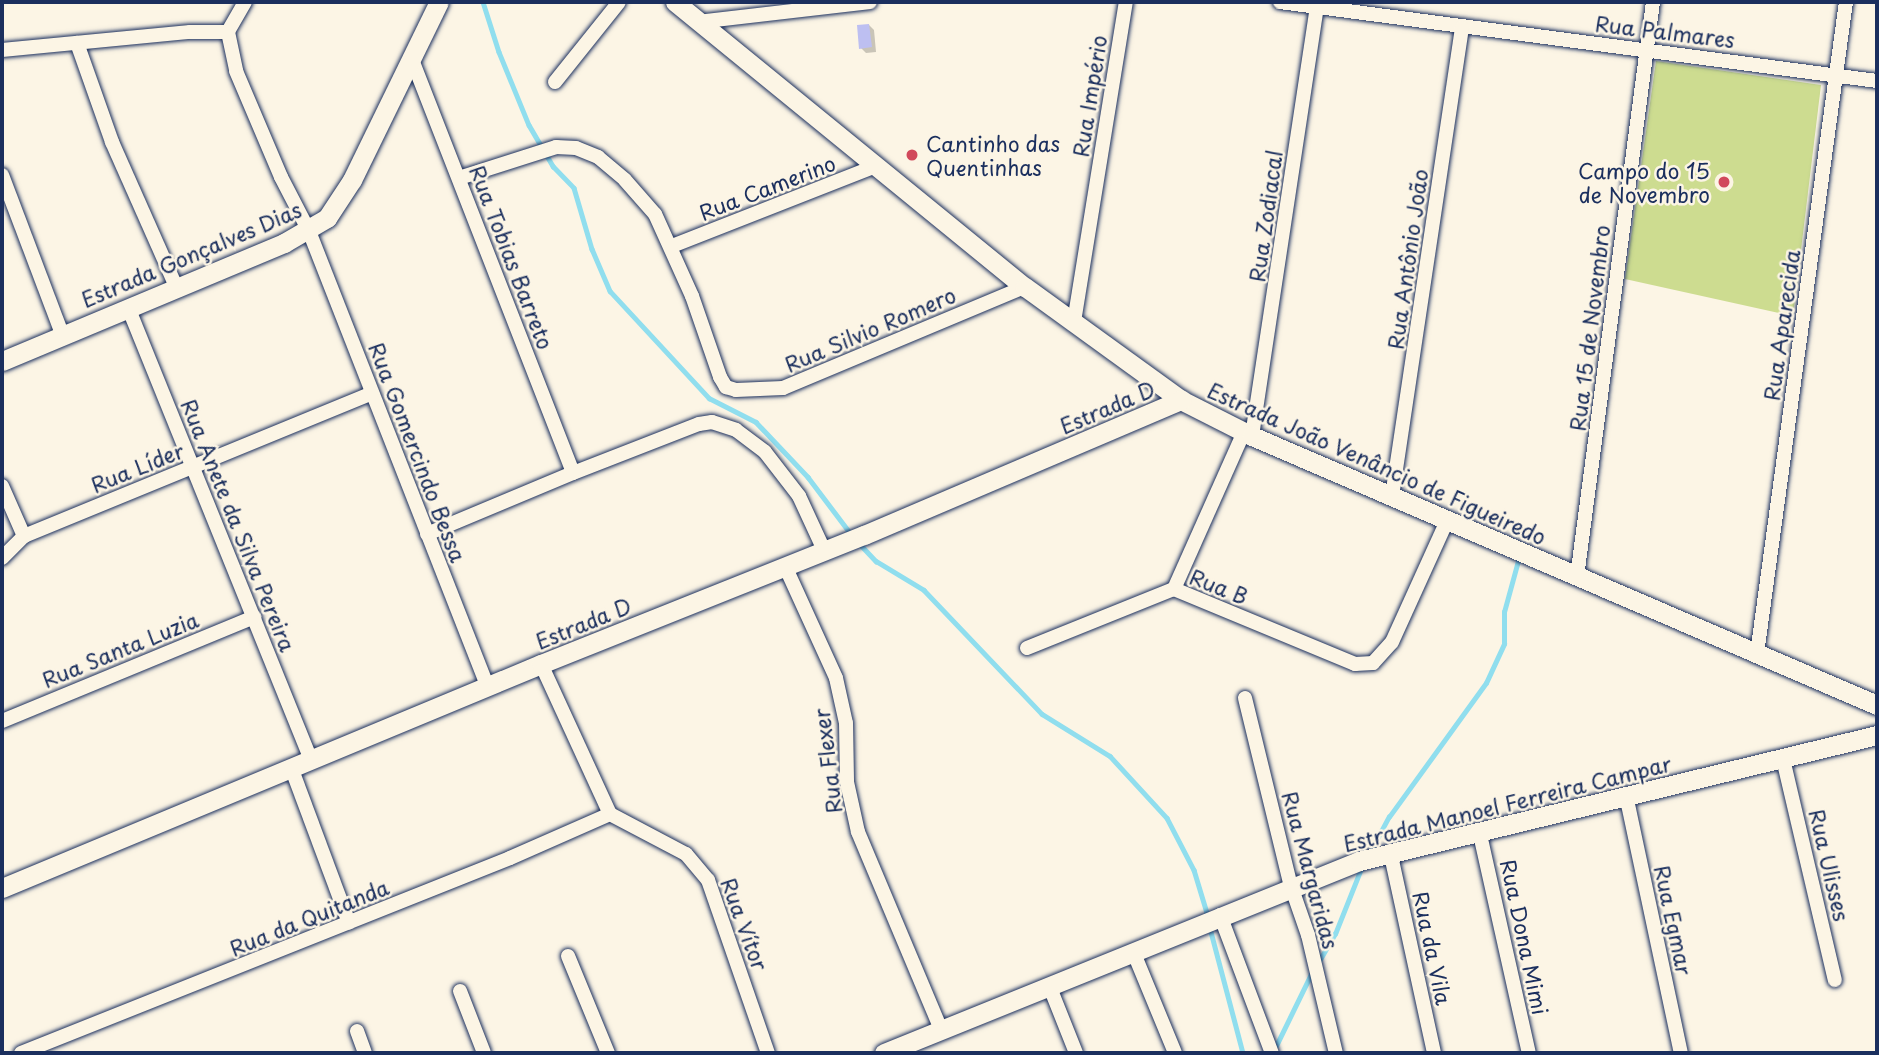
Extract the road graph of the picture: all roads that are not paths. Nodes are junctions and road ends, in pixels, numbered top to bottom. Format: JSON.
{"nodes":[{"id":1,"x":245,"y":2,"type":"edge"},
{"id":2,"x":439,"y":2,"type":"edge"},
{"id":3,"x":620,"y":2,"type":"edge"},
{"id":4,"x":675,"y":2,"type":"edge"},
{"id":5,"x":870,"y":2,"type":"edge"},
{"id":6,"x":1126,"y":2,"type":"edge"},
{"id":7,"x":1280,"y":2,"type":"edge"},
{"id":8,"x":1653,"y":2,"type":"edge"},
{"id":9,"x":1846,"y":2,"type":"edge"},
{"id":10,"x":1317,"y":4,"type":"edge"},
{"id":11,"x":698,"y":22,"type":"junction"},
{"id":12,"x":1462,"y":28,"type":"junction"},
{"id":13,"x":228,"y":32,"type":"junction"},
{"id":14,"x":77,"y":43,"type":"junction"},
{"id":15,"x":1646,"y":49,"type":"junction"},
{"id":16,"x":2,"y":50,"type":"edge"},
{"id":17,"x":411,"y":57,"type":"junction"},
{"id":18,"x":1836,"y":75,"type":"junction"},
{"id":19,"x":1877,"y":81,"type":"edge"},
{"id":20,"x":555,"y":82,"type":"dead end"},
{"id":21,"x":876,"y":166,"type":"junction"},
{"id":22,"x":2,"y":175,"type":"edge"},
{"id":23,"x":459,"y":178,"type":"junction"},
{"id":24,"x":309,"y":231,"type":"junction"},
{"id":25,"x":672,"y":246,"type":"junction"},
{"id":26,"x":1025,"y":287,"type":"junction"},
{"id":27,"x":177,"y":289,"type":"junction"},
{"id":28,"x":128,"y":307,"type":"junction"},
{"id":29,"x":1074,"y":322,"type":"junction"},
{"id":30,"x":62,"y":334,"type":"junction"},
{"id":31,"x":2,"y":361,"type":"edge"},
{"id":32,"x":372,"y":393,"type":"junction"},
{"id":33,"x":1181,"y":400,"type":"junction"},
{"id":34,"x":1248,"y":434,"type":"junction"},
{"id":35,"x":192,"y":467,"type":"junction"},
{"id":36,"x":573,"y":473,"type":"junction"},
{"id":37,"x":2,"y":486,"type":"edge"},
{"id":38,"x":1392,"y":496,"type":"junction"},
{"id":39,"x":1447,"y":520,"type":"junction"},
{"id":40,"x":427,"y":534,"type":"junction"},
{"id":41,"x":24,"y":536,"type":"junction"},
{"id":42,"x":830,"y":547,"type":"junction"},
{"id":43,"x":2,"y":558,"type":"edge"},
{"id":44,"x":785,"y":566,"type":"junction"},
{"id":45,"x":1577,"y":577,"type":"junction"},
{"id":46,"x":1174,"y":589,"type":"junction"},
{"id":47,"x":254,"y":617,"type":"junction"},
{"id":48,"x":1027,"y":648,"type":"dead end"},
{"id":49,"x":1757,"y":654,"type":"junction"},
{"id":50,"x":541,"y":664,"type":"junction"},
{"id":51,"x":488,"y":688,"type":"junction"},
{"id":52,"x":1245,"y":698,"type":"dead end"},
{"id":53,"x":1877,"y":705,"type":"edge"},
{"id":54,"x":2,"y":721,"type":"edge"},
{"id":55,"x":1877,"y":735,"type":"edge"},
{"id":56,"x":311,"y":759,"type":"junction"},
{"id":57,"x":1783,"y":759,"type":"junction"},
{"id":58,"x":291,"y":767,"type":"junction"},
{"id":59,"x":1626,"y":795,"type":"junction"},
{"id":60,"x":610,"y":814,"type":"junction"},
{"id":61,"x":1479,"y":830,"type":"junction"},
{"id":62,"x":1388,"y":852,"type":"junction"},
{"id":63,"x":1291,"y":886,"type":"junction"},
{"id":64,"x":2,"y":888,"type":"edge"},
{"id":65,"x":1220,"y":915,"type":"junction"},
{"id":66,"x":349,"y":923,"type":"junction"},
{"id":67,"x":1133,"y":951,"type":"junction"},
{"id":68,"x":568,"y":956,"type":"dead end"},
{"id":69,"x":1835,"y":980,"type":"dead end"},
{"id":70,"x":1049,"y":985,"type":"junction"},
{"id":71,"x":460,"y":991,"type":"dead end"},
{"id":72,"x":941,"y":1029,"type":"junction"},
{"id":73,"x":356,"y":1031,"type":"dead end"},
{"id":74,"x":22,"y":1053,"type":"edge"},
{"id":75,"x":365,"y":1053,"type":"edge"},
{"id":76,"x":484,"y":1053,"type":"edge"},
{"id":77,"x":608,"y":1053,"type":"edge"},
{"id":78,"x":768,"y":1053,"type":"edge"},
{"id":79,"x":884,"y":1053,"type":"edge"},
{"id":80,"x":1076,"y":1053,"type":"edge"},
{"id":81,"x":1175,"y":1053,"type":"edge"},
{"id":82,"x":1272,"y":1053,"type":"edge"},
{"id":83,"x":1336,"y":1053,"type":"edge"},
{"id":84,"x":1434,"y":1053,"type":"edge"},
{"id":85,"x":1529,"y":1053,"type":"edge"},
{"id":86,"x":1681,"y":1053,"type":"edge"}],
"edges":[{"from":1,"to":13,"type":"street"},
{"from":2,"to":17,"type":"street","name":"Estrada Gonçalves Dias"},
{"from":3,"to":20,"type":"street"},
{"from":4,"to":11,"type":"street","name":"Estrada João Venâncio de Figueiredo"},
{"from":5,"to":11,"type":"street"},
{"from":6,"to":29,"type":"street","name":"Rua Império"},
{"from":7,"to":10,"type":"street","name":"Rua Palmares"},
{"from":8,"to":15,"type":"street","name":"Rua 15 de Novembro"},
{"from":9,"to":18,"type":"street","name":"Rua Aparecida"},
{"from":10,"to":12,"type":"street","name":"Rua Palmares"},
{"from":10,"to":34,"type":"street","name":"Rua Zodiacal"},
{"from":11,"to":21,"type":"street","name":"Estrada João Venâncio de Figueiredo"},
{"from":12,"to":15,"type":"street","name":"Rua Palmares"},
{"from":12,"to":38,"type":"street","name":"Rua Antônio João"},
{"from":13,"to":14,"type":"street"},
{"from":13,"to":24,"type":"street","name":"Rua Gomercindo Bessa"},
{"from":14,"to":16,"type":"street"},
{"from":14,"to":27,"type":"street"},
{"from":15,"to":18,"type":"street","name":"Rua Palmares"},
{"from":15,"to":45,"type":"street","name":"Rua 15 de Novembro"},
{"from":17,"to":23,"type":"street","name":"Rua Tobias Barreto"},
{"from":17,"to":24,"type":"street","name":"Estrada Gonçalves Dias"},
{"from":18,"to":19,"type":"street","name":"Rua Palmares"},
{"from":18,"to":49,"type":"street","name":"Rua Aparecida"},
{"from":21,"to":25,"type":"street","name":"Rua Camerino"},
{"from":21,"to":26,"type":"street","name":"Estrada João Venâncio de Figueiredo"},
{"from":22,"to":30,"type":"street"},
{"from":23,"to":25,"type":"street"},
{"from":23,"to":36,"type":"street","name":"Rua Tobias Barreto"},
{"from":24,"to":27,"type":"street","name":"Estrada Gonçalves Dias"},
{"from":24,"to":32,"type":"street","name":"Rua Gomercindo Bessa"},
{"from":25,"to":26,"type":"street","name":"Rua Silvio Romero"},
{"from":26,"to":29,"type":"street","name":"Estrada João Venâncio de Figueiredo"},
{"from":27,"to":28,"type":"street","name":"Estrada Gonçalves Dias"},
{"from":28,"to":30,"type":"street","name":"Estrada Gonçalves Dias"},
{"from":28,"to":35,"type":"street","name":"Rua Anete da Silva Pereira"},
{"from":29,"to":33,"type":"street","name":"Estrada João Venâncio de Figueiredo"},
{"from":30,"to":31,"type":"street","name":"Estrada Gonçalves Dias"},
{"from":32,"to":35,"type":"street","name":"Rua Líder"},
{"from":32,"to":40,"type":"street","name":"Rua Gomercindo Bessa"},
{"from":33,"to":34,"type":"street","name":"Estrada João Venâncio de Figueiredo"},
{"from":33,"to":42,"type":"street","name":"Estrada D"},
{"from":34,"to":38,"type":"street","name":"Estrada João Venâncio de Figueiredo"},
{"from":34,"to":46,"type":"street","name":"Rua Zodiacal"},
{"from":35,"to":41,"type":"street","name":"Rua Líder"},
{"from":35,"to":47,"type":"street","name":"Rua Anete da Silva Pereira"},
{"from":36,"to":40,"type":"street"},
{"from":36,"to":42,"type":"street"},
{"from":37,"to":41,"type":"street"},
{"from":38,"to":39,"type":"street","name":"Estrada João Venâncio de Figueiredo"},
{"from":39,"to":45,"type":"street","name":"Estrada João Venâncio de Figueiredo"},
{"from":39,"to":46,"type":"street","name":"Rua B"},
{"from":40,"to":51,"type":"street","name":"Rua Gomercindo Bessa"},
{"from":41,"to":43,"type":"street","name":"Rua Líder"},
{"from":42,"to":44,"type":"street","name":"Estrada D"},
{"from":44,"to":50,"type":"street","name":"Estrada D"},
{"from":44,"to":72,"type":"street","name":"Rua Flexer"},
{"from":45,"to":49,"type":"street","name":"Estrada João Venâncio de Figueiredo"},
{"from":46,"to":48,"type":"street","name":"Rua B"},
{"from":47,"to":54,"type":"street","name":"Rua Santa Luzia"},
{"from":47,"to":56,"type":"street","name":"Rua Anete da Silva Pereira"},
{"from":49,"to":53,"type":"street","name":"Estrada João Venâncio de Figueiredo"},
{"from":50,"to":51,"type":"street","name":"Estrada D"},
{"from":50,"to":60,"type":"street"},
{"from":51,"to":56,"type":"street","name":"Estrada D"},
{"from":52,"to":63,"type":"street","name":"Rua Margaridas"},
{"from":55,"to":57,"type":"street","name":"Estrada Manoel Ferreira Campar"},
{"from":56,"to":58,"type":"street","name":"Estrada D"},
{"from":57,"to":59,"type":"street","name":"Estrada Manoel Ferreira Campar"},
{"from":57,"to":69,"type":"street","name":"Rua Ulisses"},
{"from":58,"to":64,"type":"street","name":"Estrada D"},
{"from":58,"to":66,"type":"street"},
{"from":59,"to":61,"type":"street","name":"Estrada Manoel Ferreira Campar"},
{"from":59,"to":86,"type":"street","name":"Rua Egmar"},
{"from":60,"to":66,"type":"street","name":"Rua da Quitanda"},
{"from":60,"to":78,"type":"street","name":"Rua Vítor"},
{"from":61,"to":62,"type":"street","name":"Estrada Manoel Ferreira Campar"},
{"from":61,"to":85,"type":"street","name":"Rua Dona Mimi"},
{"from":62,"to":63,"type":"street","name":"Estrada Manoel Ferreira Campar"},
{"from":62,"to":84,"type":"street","name":"Rua da Vila"},
{"from":63,"to":65,"type":"street","name":"Estrada Manoel Ferreira Campar"},
{"from":63,"to":83,"type":"street","name":"Rua Margaridas"},
{"from":65,"to":67,"type":"street","name":"Estrada Manoel Ferreira Campar"},
{"from":65,"to":82,"type":"street"},
{"from":66,"to":74,"type":"street","name":"Rua da Quitanda"},
{"from":67,"to":70,"type":"street","name":"Estrada Manoel Ferreira Campar"},
{"from":67,"to":81,"type":"street"},
{"from":68,"to":77,"type":"street"},
{"from":70,"to":72,"type":"street","name":"Estrada Manoel Ferreira Campar"},
{"from":70,"to":80,"type":"street"},
{"from":71,"to":76,"type":"street"},
{"from":72,"to":79,"type":"street","name":"Estrada Manoel Ferreira Campar"},
{"from":73,"to":75,"type":"street"}]}
